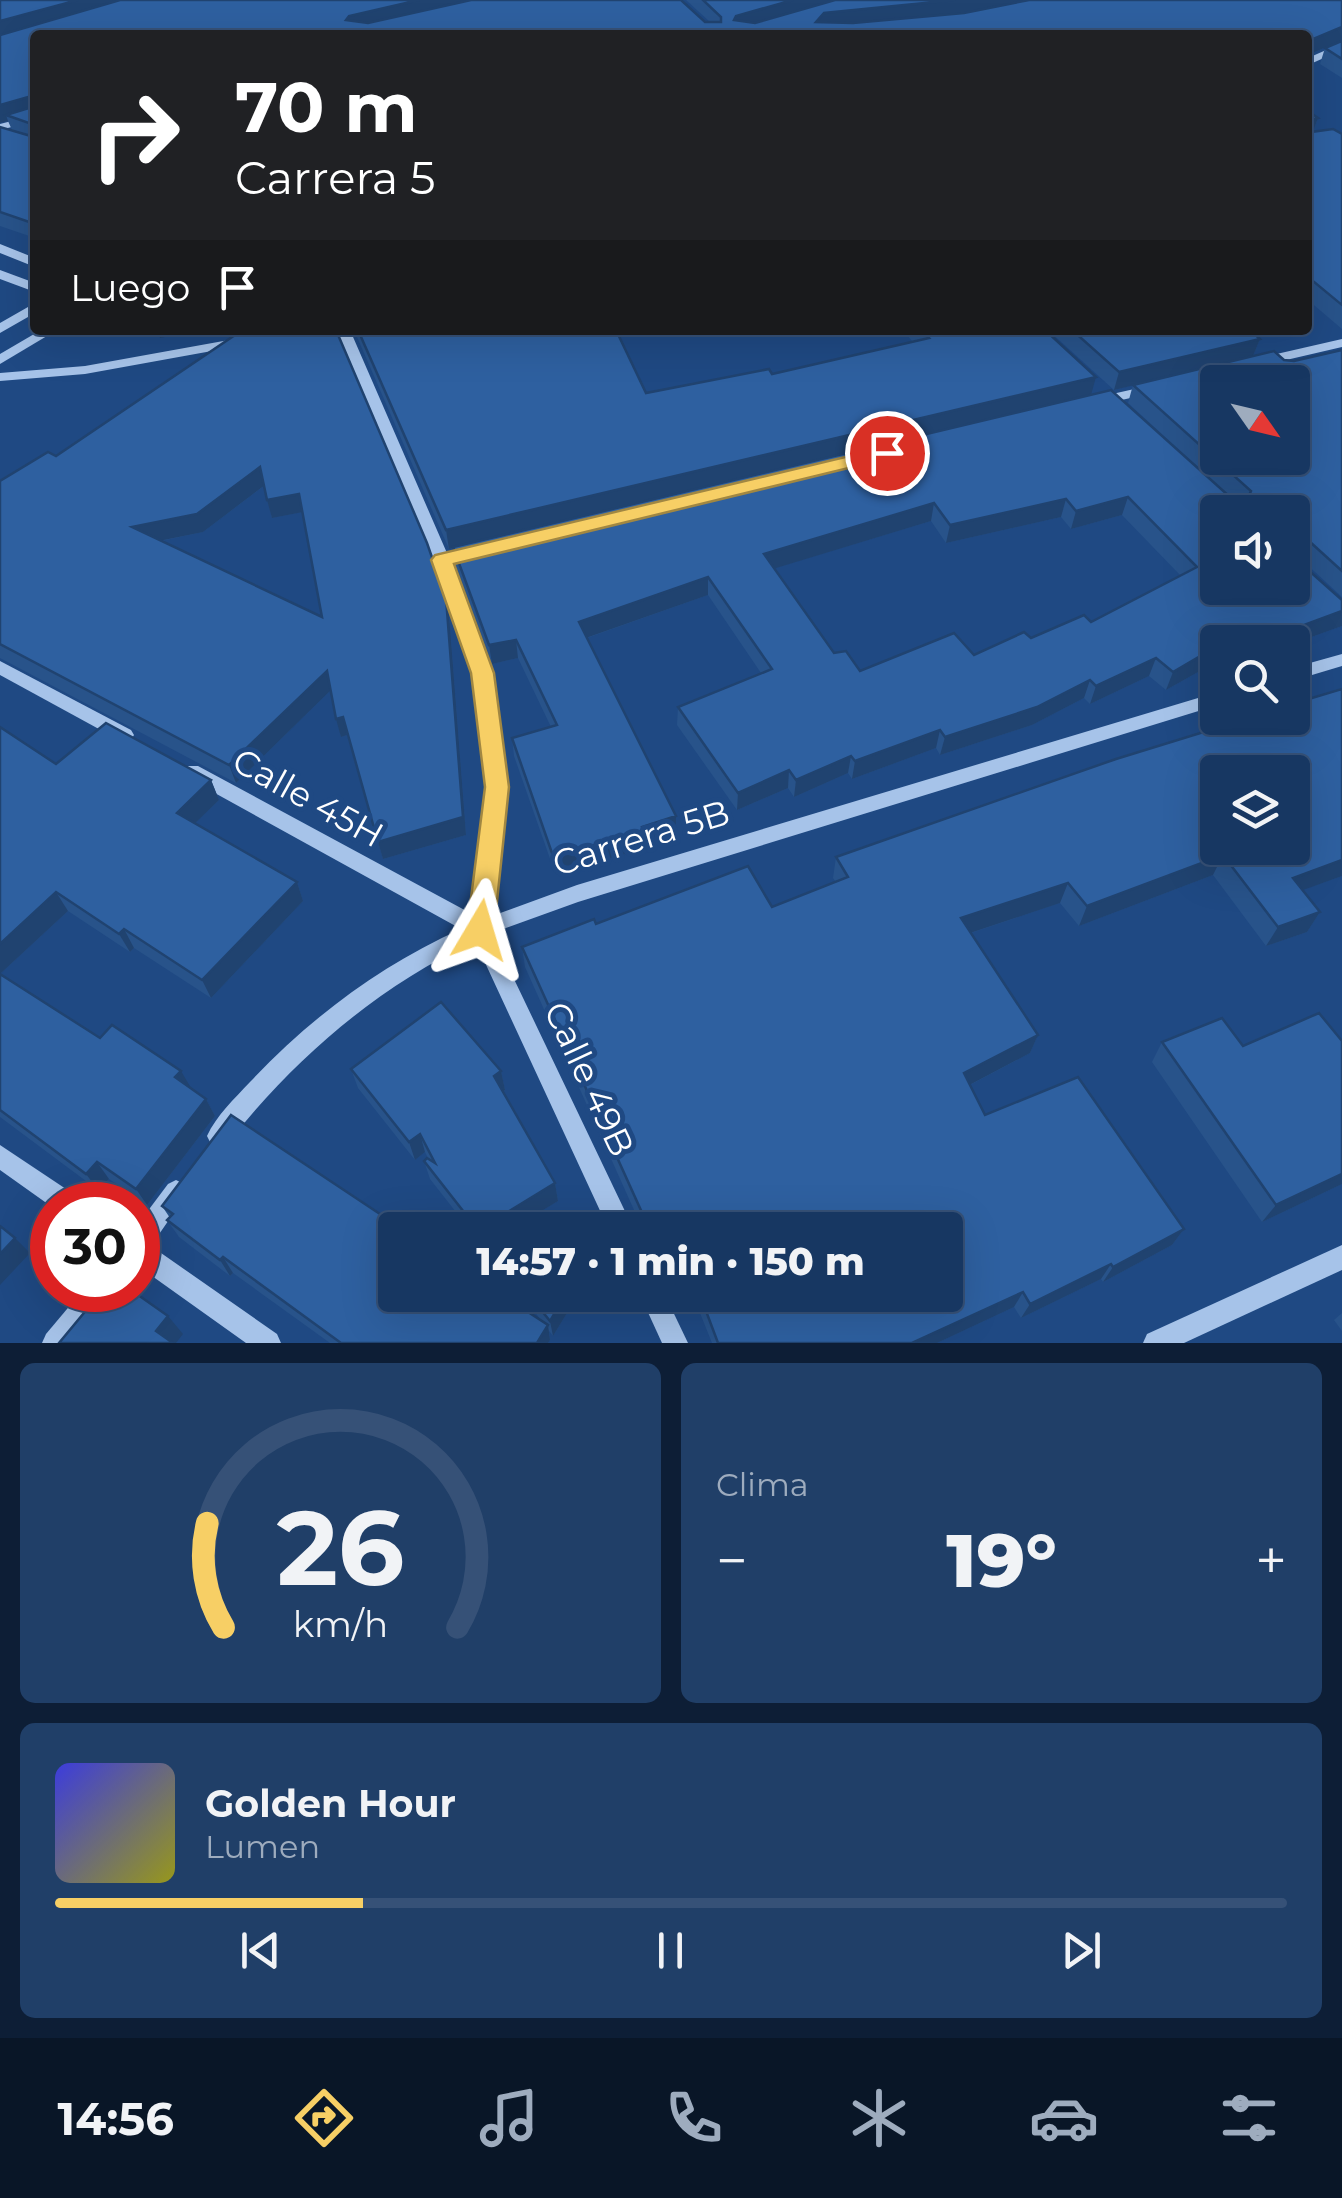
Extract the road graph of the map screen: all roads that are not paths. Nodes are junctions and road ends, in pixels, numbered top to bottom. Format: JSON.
{"nodes":[{"id":1,"x":1342,"y":46,"type":"edge"},
{"id":2,"x":1312,"y":60,"type":"edge"},
{"id":3,"x":30,"y":120,"type":"edge"},
{"id":4,"x":0,"y":131,"type":"edge"},
{"id":5,"x":18,"y":140,"type":"edge"},
{"id":6,"x":0,"y":248,"type":"edge"},
{"id":7,"x":30,"y":261,"type":"edge"},
{"id":8,"x":0,"y":274,"type":"edge"},
{"id":9,"x":30,"y":286,"type":"edge"},
{"id":10,"x":30,"y":310,"type":"edge"},
{"id":11,"x":0,"y":328,"type":"edge"},
{"id":12,"x":42,"y":335,"type":"edge"},
{"id":13,"x":346,"y":335,"type":"edge"},
{"id":14,"x":250,"y":340,"type":"edge"},
{"id":15,"x":1342,"y":342,"type":"edge"},
{"id":16,"x":0,"y":360,"type":"edge"},
{"id":17,"x":1249,"y":365,"type":"edge"},
{"id":18,"x":0,"y":377,"type":"edge"},
{"id":19,"x":1168,"y":385,"type":"edge"},
{"id":20,"x":1104,"y":393,"type":"junction"},
{"id":21,"x":1072,"y":408,"type":"edge"},
{"id":22,"x":1124,"y":412,"type":"edge"},
{"id":23,"x":1342,"y":660,"type":"edge"},
{"id":24,"x":0,"y":667,"type":"edge"},
{"id":25,"x":1310,"y":670,"type":"edge"},
{"id":26,"x":1200,"y":704,"type":"edge"},
{"id":27,"x":137,"y":742,"type":"edge"},
{"id":28,"x":172,"y":760,"type":"edge"},
{"id":29,"x":480,"y":930,"type":"junction"},
{"id":30,"x":0,"y":1156,"type":"edge"},
{"id":31,"x":37,"y":1182,"type":"edge"},
{"id":32,"x":613,"y":1212,"type":"edge"},
{"id":33,"x":160,"y":1213,"type":"edge"},
{"id":34,"x":1342,"y":1256,"type":"edge"},
{"id":35,"x":160,"y":1267,"type":"edge"},
{"id":36,"x":81,"y":1312,"type":"edge"},
{"id":37,"x":660,"y":1312,"type":"edge"},
{"id":38,"x":55,"y":1343,"type":"edge"},
{"id":39,"x":268,"y":1343,"type":"edge"},
{"id":40,"x":675,"y":1343,"type":"edge"},
{"id":41,"x":1156,"y":1343,"type":"edge"}],
"edges":[{"from":1,"to":2,"type":"street"},
{"from":3,"to":4,"type":"street"},
{"from":4,"to":5,"type":"street"},
{"from":6,"to":7,"type":"street"},
{"from":8,"to":9,"type":"street"},
{"from":10,"to":11,"type":"street"},
{"from":12,"to":16,"type":"street"},
{"from":13,"to":29,"type":"street"},
{"from":14,"to":18,"type":"street"},
{"from":15,"to":17,"type":"street"},
{"from":19,"to":20,"type":"street"},
{"from":20,"to":21,"type":"street"},
{"from":20,"to":22,"type":"street"},
{"from":23,"to":25,"type":"street"},
{"from":24,"to":27,"type":"street"},
{"from":26,"to":29,"type":"street","name":"Carrera 5B"},
{"from":28,"to":29,"type":"street","name":"Calle 45H"},
{"from":29,"to":32,"type":"street","name":"Calle 49B"},
{"from":29,"to":33,"type":"street","name":"Carrera 5B"},
{"from":30,"to":31,"type":"street"},
{"from":34,"to":41,"type":"street"},
{"from":35,"to":39,"type":"street"},
{"from":36,"to":38,"type":"street"},
{"from":37,"to":40,"type":"street"}]}
